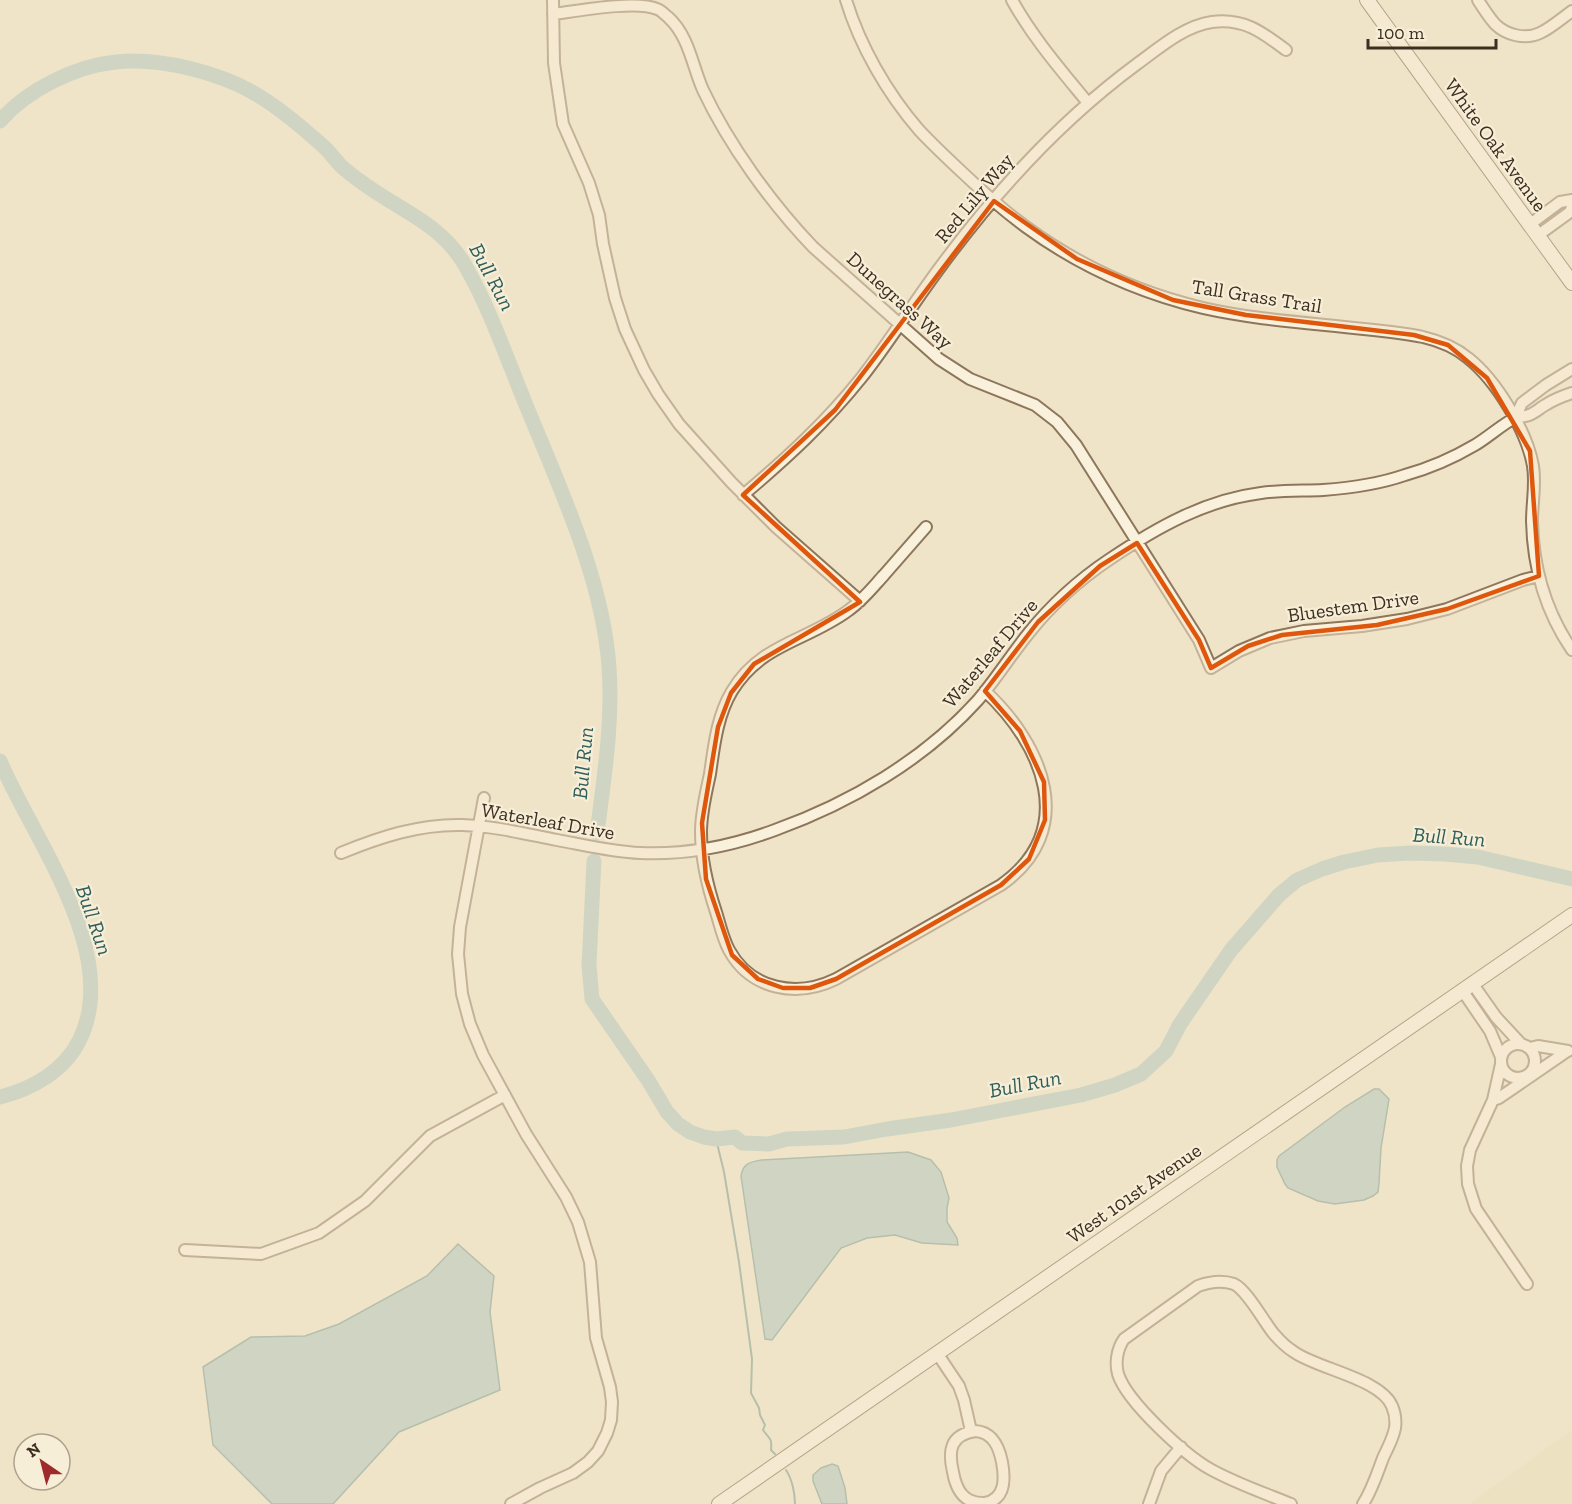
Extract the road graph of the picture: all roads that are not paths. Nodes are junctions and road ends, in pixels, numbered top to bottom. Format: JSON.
{"nodes":[{"id":1,"x":553,"y":0,"type":"edge"},
{"id":2,"x":846,"y":0,"type":"edge"},
{"id":3,"x":1012,"y":0,"type":"edge"},
{"id":4,"x":1368,"y":0,"type":"edge"},
{"id":5,"x":1478,"y":0,"type":"edge"},
{"id":6,"x":1572,"y":11,"type":"edge"},
{"id":7,"x":553,"y":14,"type":"junction"},
{"id":8,"x":1286,"y":50,"type":"dead end"},
{"id":9,"x":1088,"y":103,"type":"junction"},
{"id":10,"x":1572,"y":200,"type":"edge"},
{"id":11,"x":994,"y":201,"type":"junction"},
{"id":12,"x":1572,"y":207,"type":"edge"},
{"id":13,"x":1533,"y":230,"type":"junction"},
{"id":14,"x":1572,"y":283,"type":"edge"},
{"id":15,"x":899,"y":325,"type":"junction"},
{"id":16,"x":1572,"y":369,"type":"edge"},
{"id":17,"x":1572,"y":393,"type":"edge"},
{"id":18,"x":1515,"y":418,"type":"junction"},
{"id":19,"x":743,"y":495,"type":"junction"},
{"id":20,"x":926,"y":527,"type":"dead end"},
{"id":21,"x":1137,"y":543,"type":"junction"},
{"id":22,"x":1539,"y":576,"type":"junction"},
{"id":23,"x":860,"y":602,"type":"junction"},
{"id":24,"x":1572,"y":650,"type":"edge"},
{"id":25,"x":1211,"y":668,"type":"joint"},
{"id":26,"x":985,"y":692,"type":"junction"},
{"id":27,"x":484,"y":798,"type":"dead end"},
{"id":28,"x":478,"y":826,"type":"junction"},
{"id":29,"x":702,"y":850,"type":"junction"},
{"id":30,"x":341,"y":853,"type":"dead end"},
{"id":31,"x":1570,"y":916,"type":"edge"},
{"id":32,"x":1467,"y":986,"type":"junction"},
{"id":33,"x":1526,"y":1046,"type":"junction"},
{"id":34,"x":1569,"y":1051,"type":"edge"},
{"id":35,"x":1501,"y":1061,"type":"junction"},
{"id":36,"x":1530,"y":1075,"type":"junction"},
{"id":37,"x":505,"y":1095,"type":"junction"},
{"id":38,"x":1493,"y":1100,"type":"junction"},
{"id":39,"x":185,"y":1250,"type":"dead end"},
{"id":40,"x":1527,"y":1284,"type":"dead end"},
{"id":41,"x":937,"y":1353,"type":"junction"},
{"id":42,"x":971,"y":1431,"type":"junction"},
{"id":43,"x":1181,"y":1447,"type":"junction"},
{"id":44,"x":524,"y":1501,"type":"edge"},
{"id":45,"x":511,"y":1504,"type":"edge"},
{"id":46,"x":719,"y":1504,"type":"edge"},
{"id":47,"x":981,"y":1504,"type":"edge"},
{"id":48,"x":1149,"y":1504,"type":"edge"},
{"id":49,"x":1290,"y":1504,"type":"edge"},
{"id":50,"x":1363,"y":1504,"type":"edge"}],
"edges":[{"from":1,"to":7,"type":"street"},
{"from":2,"to":11,"type":"street","name":"Tall Grass Trail"},
{"from":3,"to":9,"type":"street"},
{"from":4,"to":13,"type":"street","name":"White Oak Avenue"},
{"from":5,"to":6,"type":"street"},
{"from":7,"to":15,"type":"street","name":"Dunegrass Way"},
{"from":7,"to":19,"type":"street"},
{"from":8,"to":9,"type":"street","name":"Red Lily Way"},
{"from":9,"to":11,"type":"street","name":"Red Lily Way"},
{"from":10,"to":13,"type":"street"},
{"from":11,"to":15,"type":"street","name":"Red Lily Way"},
{"from":11,"to":18,"type":"street","name":"Tall Grass Trail"},
{"from":12,"to":13,"type":"street"},
{"from":13,"to":14,"type":"street","name":"White Oak Avenue"},
{"from":15,"to":19,"type":"street","name":"Red Lily Way"},
{"from":15,"to":21,"type":"street","name":"Dunegrass Way"},
{"from":16,"to":18,"type":"street","name":"Waterleaf Drive"},
{"from":17,"to":18,"type":"street","name":"Waterleaf Drive"},
{"from":18,"to":21,"type":"street","name":"Waterleaf Drive"},
{"from":18,"to":22,"type":"street","name":"Tall Grass Trail"},
{"from":19,"to":23,"type":"street"},
{"from":20,"to":23,"type":"street"},
{"from":21,"to":25,"type":"street","name":"Dunegrass Way"},
{"from":21,"to":26,"type":"street","name":"Waterleaf Drive"},
{"from":22,"to":24,"type":"street","name":"Tall Grass Trail"},
{"from":22,"to":25,"type":"street","name":"Bluestem Drive"},
{"from":23,"to":29,"type":"street"},
{"from":26,"to":29,"type":"street","name":"Waterleaf Drive"},
{"from":26,"to":29,"type":"street"},
{"from":27,"to":28,"type":"street"},
{"from":28,"to":29,"type":"street","name":"Waterleaf Drive"},
{"from":28,"to":30,"type":"street","name":"Waterleaf Drive"},
{"from":28,"to":37,"type":"street"},
{"from":31,"to":32,"type":"street","name":"West 101st Avenue"},
{"from":32,"to":33,"type":"street"},
{"from":32,"to":35,"type":"street"},
{"from":32,"to":41,"type":"street","name":"West 101st Avenue"},
{"from":33,"to":34,"type":"street"},
{"from":33,"to":35,"type":"street"},
{"from":33,"to":36,"type":"street"},
{"from":34,"to":36,"type":"street"},
{"from":35,"to":36,"type":"street"},
{"from":35,"to":38,"type":"street"},
{"from":36,"to":38,"type":"street"},
{"from":37,"to":39,"type":"street"},
{"from":37,"to":44,"type":"street"},
{"from":38,"to":40,"type":"street"},
{"from":41,"to":42,"type":"street"},
{"from":41,"to":46,"type":"street","name":"West 101st Avenue"},
{"from":42,"to":47,"type":"street"},
{"from":42,"to":47,"type":"street"},
{"from":43,"to":48,"type":"street"},
{"from":43,"to":49,"type":"street"},
{"from":43,"to":50,"type":"street"},
{"from":44,"to":45,"type":"street"}]}
